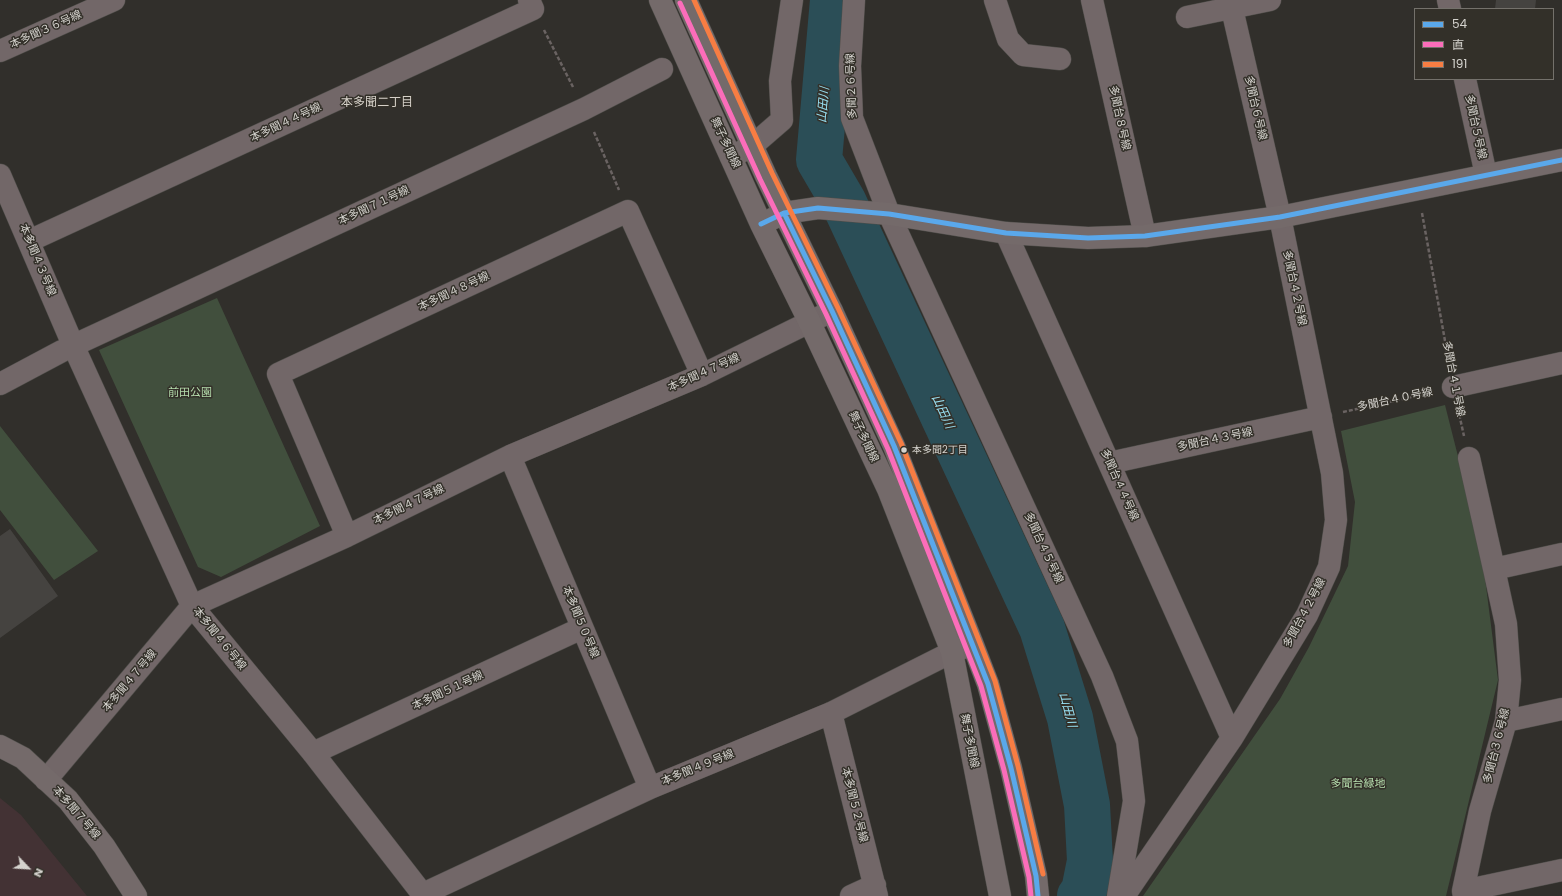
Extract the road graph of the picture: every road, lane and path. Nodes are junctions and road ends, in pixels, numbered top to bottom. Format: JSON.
{"nodes":[{"id":1,"x":114,"y":0,"type":"edge"},
{"id":2,"x":529,"y":0,"type":"edge"},
{"id":3,"x":660,"y":0,"type":"edge"},
{"id":4,"x":686,"y":0,"type":"edge"},
{"id":5,"x":792,"y":0,"type":"edge"},
{"id":6,"x":854,"y":0,"type":"edge"},
{"id":7,"x":995,"y":0,"type":"edge"},
{"id":8,"x":1092,"y":0,"type":"edge"},
{"id":9,"x":1270,"y":0,"type":"edge"},
{"id":10,"x":94,"y":4,"type":"edge"},
{"id":11,"x":1231,"y":4,"type":"edge"},
{"id":12,"x":1187,"y":17,"type":"dead end"},
{"id":13,"x":0,"y":51,"type":"edge"},
{"id":14,"x":1060,"y":59,"type":"dead end"},
{"id":15,"x":662,"y":69,"type":"dead end"},
{"id":16,"x":1465,"y":80,"type":"edge"},
{"id":17,"x":752,"y":146,"type":"junction"},
{"id":18,"x":731,"y":157,"type":"junction"},
{"id":19,"x":1562,"y":160,"type":"edge"},
{"id":20,"x":0,"y":175,"type":"edge"},
{"id":21,"x":1486,"y":175,"type":"junction"},
{"id":22,"x":1418,"y":188,"type":"junction"},
{"id":23,"x":784,"y":214,"type":"junction"},
{"id":24,"x":889,"y":214,"type":"junction"},
{"id":25,"x":1280,"y":217,"type":"junction"},
{"id":26,"x":761,"y":224,"type":"junction"},
{"id":27,"x":1006,"y":233,"type":"junction"},
{"id":28,"x":1145,"y":236,"type":"junction"},
{"id":29,"x":28,"y":241,"type":"junction"},
{"id":30,"x":832,"y":311,"type":"junction"},
{"id":31,"x":810,"y":323,"type":"junction"},
{"id":32,"x":73,"y":346,"type":"junction"},
{"id":33,"x":1562,"y":363,"type":"edge"},
{"id":34,"x":702,"y":375,"type":"junction"},
{"id":35,"x":0,"y":384,"type":"edge"},
{"id":36,"x":1453,"y":388,"type":"junction"},
{"id":37,"x":1321,"y":417,"type":"junction"},
{"id":38,"x":510,"y":456,"type":"junction"},
{"id":39,"x":1469,"y":458,"type":"joint"},
{"id":40,"x":1109,"y":464,"type":"junction"},
{"id":41,"x":347,"y":536,"type":"junction"},
{"id":42,"x":1562,"y":554,"type":"edge"},
{"id":43,"x":1494,"y":569,"type":"junction"},
{"id":44,"x":192,"y":606,"type":"junction"},
{"id":45,"x":582,"y":628,"type":"junction"},
{"id":46,"x":973,"y":645,"type":"junction"},
{"id":47,"x":952,"y":652,"type":"junction"},
{"id":48,"x":1562,"y":709,"type":"edge"},
{"id":49,"x":831,"y":713,"type":"junction"},
{"id":50,"x":1506,"y":720,"type":"junction"},
{"id":51,"x":1232,"y":738,"type":"junction"},
{"id":52,"x":0,"y":746,"type":"edge"},
{"id":53,"x":313,"y":753,"type":"junction"},
{"id":54,"x":46,"y":780,"type":"junction"},
{"id":55,"x":650,"y":788,"type":"junction"},
{"id":56,"x":1562,"y":870,"type":"edge"},
{"id":57,"x":1037,"y":886,"type":"edge"},
{"id":58,"x":876,"y":890,"type":"edge"},
{"id":59,"x":1464,"y":893,"type":"edge"},
{"id":60,"x":423,"y":895,"type":"edge"},
{"id":61,"x":136,"y":896,"type":"edge"},
{"id":62,"x":851,"y":896,"type":"edge"},
{"id":63,"x":1000,"y":896,"type":"edge"},
{"id":64,"x":1118,"y":896,"type":"edge"},
{"id":65,"x":1124,"y":896,"type":"edge"}],
"edges":[{"from":1,"to":10,"type":"street","name":"本多聞３６号線"},
{"from":2,"to":29,"type":"street","name":"本多聞４４号線"},
{"from":3,"to":18,"type":"street","name":"舞子多聞線"},
{"from":4,"to":17,"type":"street"},
{"from":5,"to":17,"type":"street"},
{"from":6,"to":24,"type":"street","name":"多聞２６号線"},
{"from":7,"to":14,"type":"street"},
{"from":8,"to":28,"type":"street","name":"多聞台８号線"},
{"from":9,"to":11,"type":"street"},
{"from":10,"to":13,"type":"street","name":"本多聞３６号線"},
{"from":11,"to":12,"type":"street"},
{"from":11,"to":25,"type":"street","name":"多聞台６号線"},
{"from":15,"to":32,"type":"street","name":"本多聞７１号線"},
{"from":16,"to":21,"type":"street","name":"多聞台５号線"},
{"from":17,"to":18,"type":"street"},
{"from":17,"to":23,"type":"street"},
{"from":18,"to":26,"type":"street","name":"舞子多聞線"},
{"from":19,"to":21,"type":"street"},
{"from":20,"to":29,"type":"street","name":"本多聞４３号線"},
{"from":21,"to":22,"type":"street"},
{"from":22,"to":25,"type":"street"},
{"from":22,"to":36,"type":"path","name":"多聞台４１号線"},
{"from":23,"to":24,"type":"street"},
{"from":23,"to":26,"type":"street"},
{"from":23,"to":30,"type":"street"},
{"from":24,"to":27,"type":"street"},
{"from":24,"to":64,"type":"street","name":"多聞台４５号線"},
{"from":25,"to":28,"type":"street"},
{"from":25,"to":37,"type":"street","name":"多聞台４２号線"},
{"from":26,"to":31,"type":"street","name":"舞子多聞線"},
{"from":27,"to":28,"type":"street"},
{"from":27,"to":40,"type":"street","name":"多聞台４４号線"},
{"from":29,"to":32,"type":"street","name":"本多聞４３号線"},
{"from":30,"to":31,"type":"street","name":"本多聞４７号線"},
{"from":30,"to":46,"type":"street"},
{"from":31,"to":34,"type":"street","name":"本多聞４７号線"},
{"from":31,"to":47,"type":"street","name":"舞子多聞線"},
{"from":32,"to":35,"type":"street","name":"本多聞７１号線"},
{"from":32,"to":44,"type":"street","name":"本多聞４６号線"},
{"from":33,"to":36,"type":"street"},
{"from":34,"to":38,"type":"street","name":"本多聞４７号線"},
{"from":34,"to":41,"type":"street","name":"本多聞４８号線"},
{"from":36,"to":37,"type":"path","name":"多聞台４０号線"},
{"from":36,"to":39,"type":"path","name":"多聞台４１号線"},
{"from":37,"to":40,"type":"street","name":"多聞台４３号線"},
{"from":37,"to":51,"type":"street","name":"多聞台４２号線"},
{"from":38,"to":41,"type":"street","name":"本多聞４７号線"},
{"from":38,"to":45,"type":"street","name":"本多聞５０号線"},
{"from":39,"to":43,"type":"street"},
{"from":40,"to":51,"type":"street","name":"多聞台４４号線"},
{"from":41,"to":44,"type":"street","name":"本多聞４７号線"},
{"from":42,"to":43,"type":"street"},
{"from":43,"to":50,"type":"street","name":"多聞台３６号線"},
{"from":44,"to":53,"type":"street","name":"本多聞４６号線"},
{"from":44,"to":54,"type":"street","name":"本多聞４７号線"},
{"from":45,"to":53,"type":"street","name":"本多聞５１号線"},
{"from":45,"to":55,"type":"street","name":"本多聞５０号線"},
{"from":46,"to":47,"type":"street","name":"本多聞４９号線"},
{"from":46,"to":57,"type":"street"},
{"from":47,"to":49,"type":"street","name":"本多聞４９号線"},
{"from":47,"to":63,"type":"street","name":"舞子多聞線"},
{"from":48,"to":50,"type":"street"},
{"from":49,"to":55,"type":"street","name":"本多聞４９号線"},
{"from":49,"to":58,"type":"street","name":"本多聞５２号線"},
{"from":50,"to":59,"type":"street","name":"多聞台３６号線"},
{"from":51,"to":65,"type":"street","name":"多聞台４２号線"},
{"from":52,"to":54,"type":"street","name":"本多聞７号線"},
{"from":53,"to":60,"type":"street","name":"本多聞４６号線"},
{"from":54,"to":61,"type":"street","name":"本多聞７号線"},
{"from":55,"to":60,"type":"street","name":"本多聞４９号線"},
{"from":56,"to":59,"type":"street"},
{"from":58,"to":62,"type":"street"}]}
